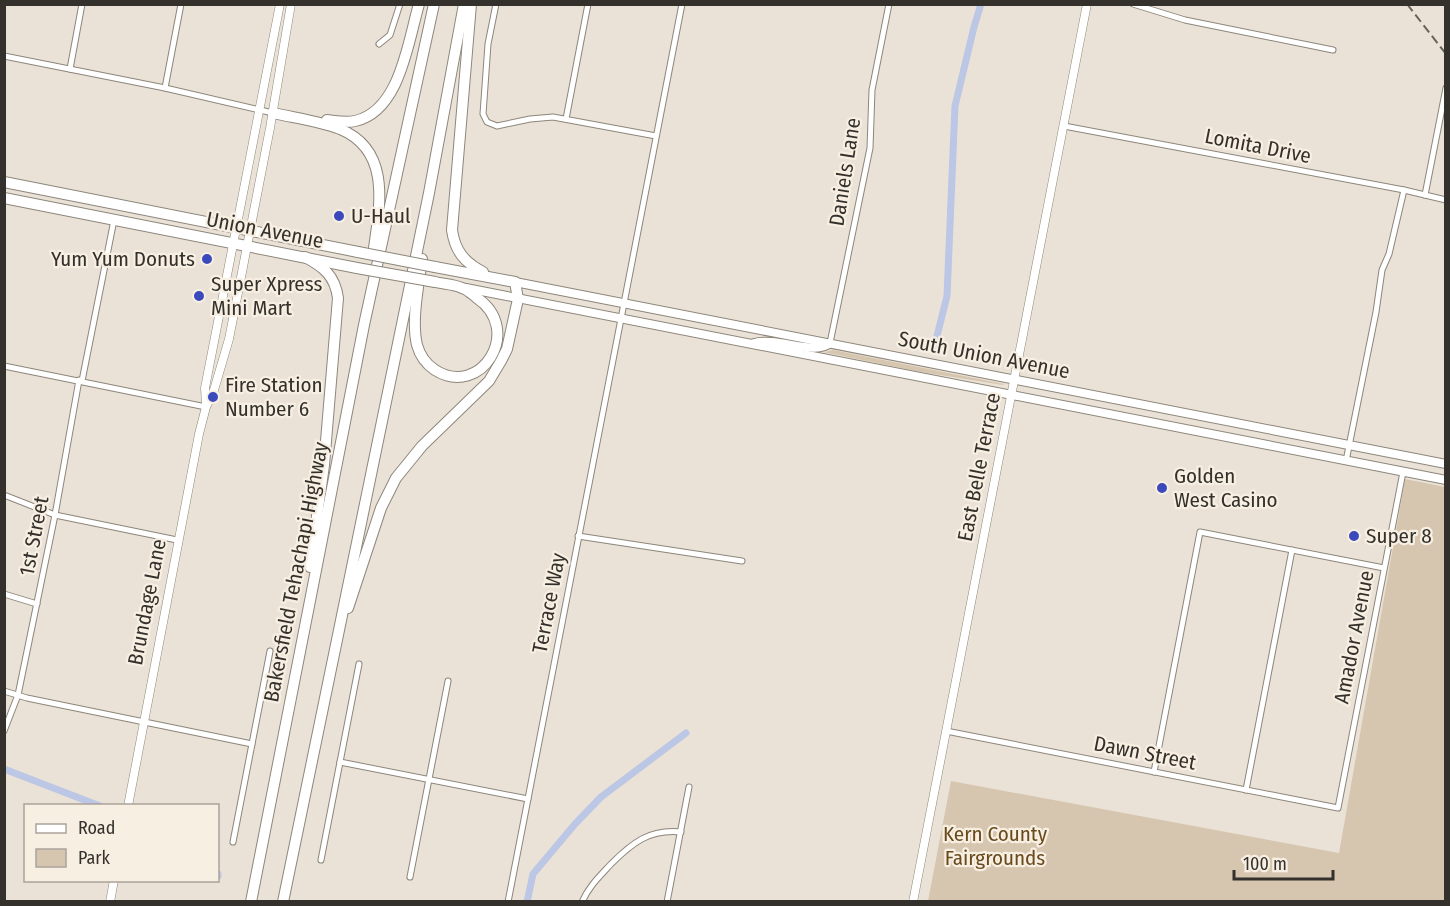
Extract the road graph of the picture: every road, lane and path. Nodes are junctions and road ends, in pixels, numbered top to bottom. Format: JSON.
{"nodes":[{"id":1,"x":82,"y":4,"type":"edge"},
{"id":2,"x":181,"y":4,"type":"edge"},
{"id":3,"x":280,"y":4,"type":"edge"},
{"id":4,"x":291,"y":4,"type":"edge"},
{"id":5,"x":400,"y":4,"type":"edge"},
{"id":6,"x":419,"y":4,"type":"edge"},
{"id":7,"x":434,"y":4,"type":"edge"},
{"id":8,"x":464,"y":4,"type":"edge"},
{"id":9,"x":471,"y":4,"type":"edge"},
{"id":10,"x":496,"y":4,"type":"edge"},
{"id":11,"x":588,"y":4,"type":"edge"},
{"id":12,"x":682,"y":4,"type":"edge"},
{"id":13,"x":889,"y":4,"type":"edge"},
{"id":14,"x":1087,"y":4,"type":"edge"},
{"id":15,"x":1133,"y":4,"type":"edge"},
{"id":16,"x":379,"y":44,"type":"dead end"},
{"id":17,"x":1333,"y":50,"type":"dead end"},
{"id":18,"x":4,"y":56,"type":"edge"},
{"id":19,"x":70,"y":69,"type":"junction"},
{"id":20,"x":165,"y":88,"type":"junction"},
{"id":21,"x":1446,"y":88,"type":"edge"},
{"id":22,"x":259,"y":110,"type":"junction"},
{"id":23,"x":273,"y":113,"type":"junction"},
{"id":24,"x":566,"y":118,"type":"junction"},
{"id":25,"x":312,"y":121,"type":"junction"},
{"id":26,"x":1064,"y":126,"type":"junction"},
{"id":27,"x":656,"y":136,"type":"junction"},
{"id":28,"x":4,"y":182,"type":"edge"},
{"id":29,"x":1404,"y":190,"type":"junction"},
{"id":30,"x":429,"y":193,"type":"junction"},
{"id":31,"x":1425,"y":195,"type":"junction"},
{"id":32,"x":4,"y":198,"type":"edge"},
{"id":33,"x":1446,"y":200,"type":"edge"},
{"id":34,"x":114,"y":220,"type":"junction"},
{"id":35,"x":237,"y":228,"type":"junction"},
{"id":36,"x":250,"y":230,"type":"junction"},
{"id":37,"x":234,"y":243,"type":"junction"},
{"id":38,"x":248,"y":246,"type":"junction"},
{"id":39,"x":305,"y":257,"type":"junction"},
{"id":40,"x":494,"y":278,"type":"junction"},
{"id":41,"x":515,"y":282,"type":"junction"},
{"id":42,"x":463,"y":288,"type":"junction"},
{"id":43,"x":518,"y":298,"type":"junction"},
{"id":44,"x":622,"y":311,"type":"junction"},
{"id":45,"x":364,"y":325,"type":"junction"},
{"id":46,"x":830,"y":343,"type":"junction"},
{"id":47,"x":751,"y":344,"type":"junction"},
{"id":48,"x":4,"y":366,"type":"edge"},
{"id":49,"x":1015,"y":380,"type":"junction"},
{"id":50,"x":81,"y":381,"type":"junction"},
{"id":51,"x":1012,"y":395,"type":"junction"},
{"id":52,"x":206,"y":407,"type":"junction"},
{"id":53,"x":1349,"y":446,"type":"junction"},
{"id":54,"x":1346,"y":461,"type":"junction"},
{"id":55,"x":1446,"y":464,"type":"edge"},
{"id":56,"x":1403,"y":471,"type":"junction"},
{"id":57,"x":1446,"y":480,"type":"edge"},
{"id":58,"x":4,"y":495,"type":"edge"},
{"id":59,"x":55,"y":514,"type":"junction"},
{"id":60,"x":578,"y":536,"type":"junction"},
{"id":61,"x":177,"y":540,"type":"junction"},
{"id":62,"x":1292,"y":550,"type":"junction"},
{"id":63,"x":742,"y":561,"type":"dead end"},
{"id":64,"x":1384,"y":568,"type":"junction"},
{"id":65,"x":4,"y":594,"type":"edge"},
{"id":66,"x":37,"y":604,"type":"junction"},
{"id":67,"x":270,"y":651,"type":"dead end"},
{"id":68,"x":300,"y":652,"type":"junction"},
{"id":69,"x":331,"y":663,"type":"junction"},
{"id":70,"x":359,"y":664,"type":"dead end"},
{"id":71,"x":448,"y":681,"type":"dead end"},
{"id":72,"x":4,"y":691,"type":"edge"},
{"id":73,"x":18,"y":695,"type":"junction"},
{"id":74,"x":144,"y":721,"type":"junction"},
{"id":75,"x":4,"y":731,"type":"edge"},
{"id":76,"x":946,"y":731,"type":"junction"},
{"id":77,"x":252,"y":744,"type":"junction"},
{"id":78,"x":340,"y":762,"type":"junction"},
{"id":79,"x":1154,"y":772,"type":"junction"},
{"id":80,"x":429,"y":779,"type":"junction"},
{"id":81,"x":689,"y":787,"type":"dead end"},
{"id":82,"x":1246,"y":790,"type":"junction"},
{"id":83,"x":528,"y":799,"type":"junction"},
{"id":84,"x":128,"y":804,"type":"edge"},
{"id":85,"x":1338,"y":808,"type":"joint"},
{"id":86,"x":681,"y":832,"type":"junction"},
{"id":87,"x":233,"y":842,"type":"dead end"},
{"id":88,"x":321,"y":860,"type":"dead end"},
{"id":89,"x":410,"y":877,"type":"dead end"},
{"id":90,"x":114,"y":882,"type":"edge"},
{"id":91,"x":110,"y":902,"type":"edge"},
{"id":92,"x":251,"y":902,"type":"edge"},
{"id":93,"x":283,"y":902,"type":"edge"},
{"id":94,"x":508,"y":902,"type":"edge"},
{"id":95,"x":582,"y":902,"type":"edge"},
{"id":96,"x":667,"y":902,"type":"edge"},
{"id":97,"x":914,"y":902,"type":"edge"}],
"edges":[{"from":1,"to":19,"type":"street"},
{"from":2,"to":20,"type":"street"},
{"from":3,"to":22,"type":"main road","name":"Brundage Lane"},
{"from":4,"to":23,"type":"main road","name":"Brundage Lane"},
{"from":5,"to":16,"type":"street"},
{"from":6,"to":25,"type":"highway"},
{"from":7,"to":45,"type":"highway","name":"Bakersfield Tehachapi Highway"},
{"from":8,"to":30,"type":"highway"},
{"from":9,"to":40,"type":"highway"},
{"from":10,"to":24,"type":"street"},
{"from":11,"to":24,"type":"street"},
{"from":12,"to":27,"type":"street","name":"Terrace Way"},
{"from":13,"to":46,"type":"street","name":"Daniels Lane"},
{"from":14,"to":26,"type":"main road","name":"East Belle Terrace"},
{"from":15,"to":17,"type":"street"},
{"from":18,"to":19,"type":"street"},
{"from":19,"to":20,"type":"street"},
{"from":20,"to":22,"type":"street"},
{"from":21,"to":31,"type":"street"},
{"from":22,"to":23,"type":"street"},
{"from":22,"to":35,"type":"main road","name":"Brundage Lane"},
{"from":23,"to":25,"type":"highway"},
{"from":23,"to":36,"type":"main road","name":"Brundage Lane"},
{"from":24,"to":27,"type":"street"},
{"from":25,"to":45,"type":"highway"},
{"from":26,"to":29,"type":"street","name":"Lomita Drive"},
{"from":26,"to":49,"type":"main road","name":"East Belle Terrace"},
{"from":27,"to":44,"type":"street","name":"Terrace Way"},
{"from":28,"to":35,"type":"highway","name":"Union Avenue"},
{"from":29,"to":31,"type":"street","name":"Lomita Drive"},
{"from":29,"to":53,"type":"street"},
{"from":30,"to":42,"type":"highway"},
{"from":30,"to":69,"type":"highway"},
{"from":31,"to":33,"type":"street","name":"Lomita Drive"},
{"from":32,"to":34,"type":"highway","name":"Union Avenue"},
{"from":34,"to":37,"type":"highway","name":"Union Avenue"},
{"from":34,"to":50,"type":"street","name":"1st Street"},
{"from":35,"to":36,"type":"highway","name":"Union Avenue"},
{"from":35,"to":37,"type":"main road","name":"Brundage Lane"},
{"from":36,"to":38,"type":"main road","name":"Brundage Lane"},
{"from":36,"to":40,"type":"highway","name":"Union Avenue","bridge":true},
{"from":37,"to":38,"type":"highway","name":"Union Avenue"},
{"from":37,"to":52,"type":"main road","name":"Brundage Lane"},
{"from":38,"to":39,"type":"highway","name":"Union Avenue"},
{"from":38,"to":52,"type":"main road","name":"Brundage Lane"},
{"from":39,"to":42,"type":"highway","name":"Union Avenue","bridge":true},
{"from":39,"to":68,"type":"highway"},
{"from":40,"to":41,"type":"highway","name":"Union Avenue"},
{"from":41,"to":43,"type":"highway"},
{"from":41,"to":44,"type":"main road","name":"South Union Avenue"},
{"from":42,"to":43,"type":"main road","name":"Union Avenue"},
{"from":43,"to":44,"type":"main road","name":"South Union Avenue"},
{"from":43,"to":69,"type":"highway"},
{"from":44,"to":46,"type":"main road","name":"South Union Avenue"},
{"from":44,"to":47,"type":"main road","name":"South Union Avenue"},
{"from":44,"to":60,"type":"street","name":"Terrace Way"},
{"from":45,"to":68,"type":"highway","name":"Bakersfield Tehachapi Highway"},
{"from":46,"to":47,"type":"main road"},
{"from":46,"to":49,"type":"main road","name":"South Union Avenue"},
{"from":47,"to":51,"type":"main road","name":"South Union Avenue"},
{"from":48,"to":50,"type":"street"},
{"from":49,"to":51,"type":"main road","name":"East Belle Terrace"},
{"from":49,"to":53,"type":"main road","name":"South Union Avenue"},
{"from":50,"to":52,"type":"street"},
{"from":50,"to":59,"type":"street","name":"1st Street"},
{"from":51,"to":54,"type":"main road","name":"South Union Avenue"},
{"from":51,"to":76,"type":"main road","name":"East Belle Terrace"},
{"from":52,"to":61,"type":"main road","name":"Brundage Lane"},
{"from":53,"to":54,"type":"street"},
{"from":53,"to":55,"type":"main road","name":"South Union Avenue"},
{"from":54,"to":56,"type":"main road","name":"South Union Avenue"},
{"from":56,"to":57,"type":"main road","name":"South Union Avenue"},
{"from":56,"to":64,"type":"street","name":"Amador Avenue"},
{"from":58,"to":59,"type":"street"},
{"from":59,"to":61,"type":"street"},
{"from":59,"to":66,"type":"street","name":"1st Street"},
{"from":60,"to":63,"type":"street"},
{"from":60,"to":83,"type":"street","name":"Terrace Way"},
{"from":61,"to":74,"type":"main road","name":"Brundage Lane"},
{"from":62,"to":64,"type":"street"},
{"from":62,"to":79,"type":"street"},
{"from":62,"to":82,"type":"street"},
{"from":64,"to":85,"type":"street","name":"Amador Avenue"},
{"from":65,"to":66,"type":"street"},
{"from":66,"to":73,"type":"street","name":"1st Street"},
{"from":67,"to":77,"type":"street"},
{"from":68,"to":92,"type":"highway","name":"Bakersfield Tehachapi Highway"},
{"from":69,"to":93,"type":"highway"},
{"from":70,"to":78,"type":"street"},
{"from":71,"to":80,"type":"street"},
{"from":72,"to":73,"type":"street"},
{"from":73,"to":74,"type":"street"},
{"from":73,"to":75,"type":"street","name":"1st Street"},
{"from":74,"to":77,"type":"street"},
{"from":74,"to":84,"type":"main road","name":"Brundage Lane"},
{"from":76,"to":79,"type":"street","name":"Dawn Street"},
{"from":76,"to":97,"type":"main road","name":"East Belle Terrace"},
{"from":77,"to":87,"type":"street"},
{"from":78,"to":80,"type":"street"},
{"from":78,"to":88,"type":"street"},
{"from":79,"to":82,"type":"street","name":"Dawn Street"},
{"from":80,"to":83,"type":"street"},
{"from":80,"to":89,"type":"street"},
{"from":81,"to":86,"type":"street"},
{"from":82,"to":85,"type":"street","name":"Dawn Street"},
{"from":83,"to":94,"type":"street","name":"Terrace Way"},
{"from":86,"to":95,"type":"street"},
{"from":86,"to":96,"type":"street"},
{"from":90,"to":91,"type":"main road"}]}
